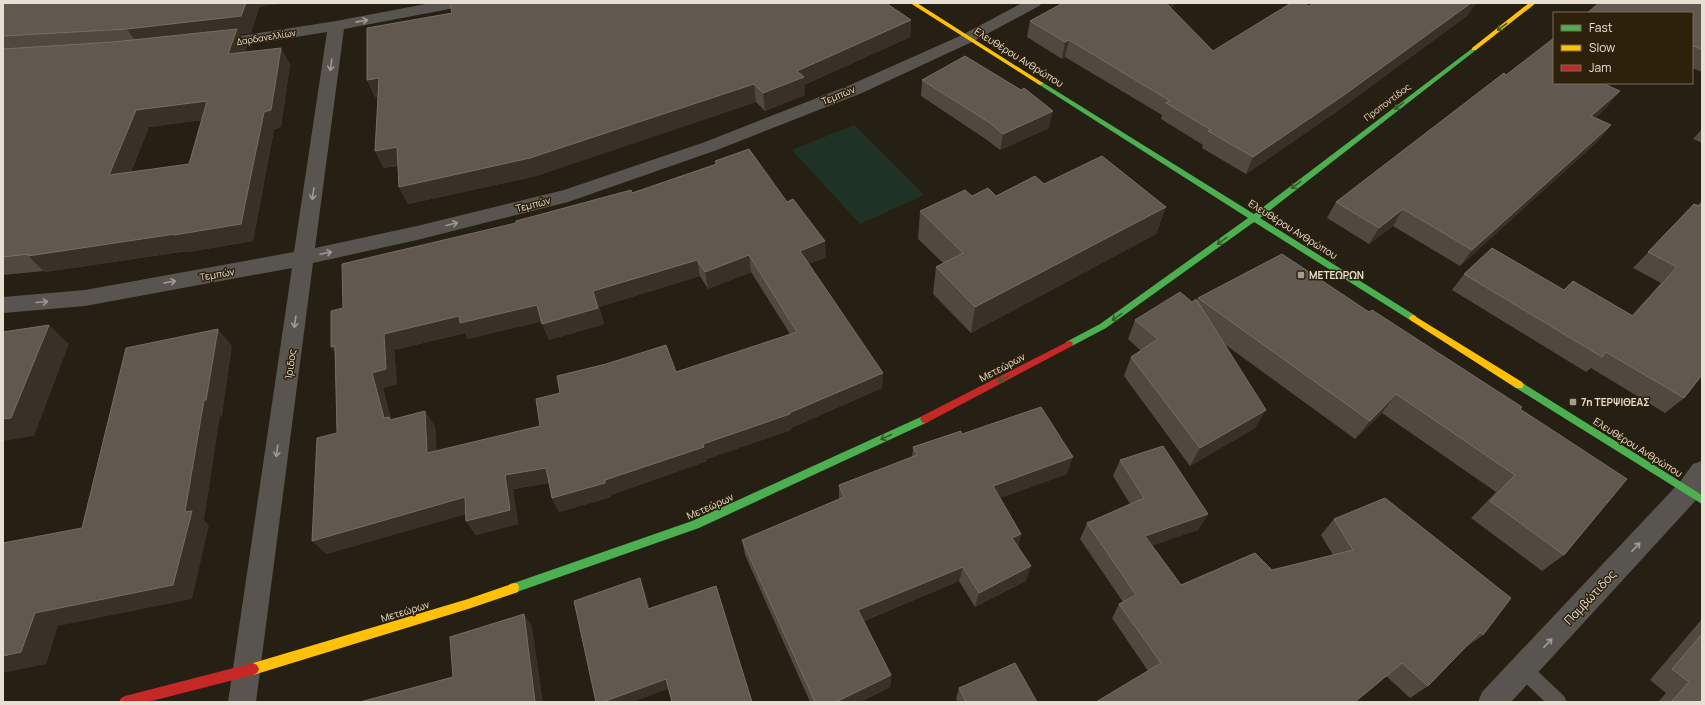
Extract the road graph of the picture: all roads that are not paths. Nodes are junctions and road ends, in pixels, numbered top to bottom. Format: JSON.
{"nodes":[{"id":1,"x":455,"y":3,"type":"edge"},
{"id":2,"x":913,"y":3,"type":"edge"},
{"id":3,"x":1034,"y":3,"type":"edge"},
{"id":4,"x":1533,"y":3,"type":"edge"},
{"id":5,"x":336,"y":26,"type":"junction"},
{"id":6,"x":968,"y":38,"type":"junction"},
{"id":7,"x":202,"y":46,"type":"edge"},
{"id":8,"x":1254,"y":218,"type":"junction"},
{"id":9,"x":304,"y":258,"type":"junction"},
{"id":10,"x":3,"y":305,"type":"edge"},
{"id":11,"x":1697,"y":487,"type":"edge"},
{"id":12,"x":1523,"y":669,"type":"junction"},
{"id":13,"x":247,"y":671,"type":"junction"},
{"id":14,"x":125,"y":702,"type":"edge"},
{"id":15,"x":242,"y":702,"type":"edge"},
{"id":16,"x":1492,"y":702,"type":"edge"},
{"id":17,"x":1558,"y":702,"type":"edge"}],
"edges":[{"from":5,"to":1,"type":"street","name":"Δαρδανελλίων","one_way":true},
{"from":2,"to":6,"type":"street","name":"Ελευθέρου Ανθρώπου"},
{"from":3,"to":6,"type":"street","name":"Τεμπών"},
{"from":4,"to":8,"type":"street","name":"Προποντίδος","one_way":true},
{"from":5,"to":7,"type":"street","name":"Δαρδανελλίων"},
{"from":5,"to":9,"type":"street","name":"Ίριδος","one_way":true},
{"from":6,"to":8,"type":"street","name":"Ελευθέρου Ανθρώπου"},
{"from":9,"to":6,"type":"street","name":"Τεμπών","one_way":true},
{"from":8,"to":11,"type":"street","name":"Ελευθέρου Ανθρώπου"},
{"from":8,"to":13,"type":"street","name":"Μετεώρων","one_way":true},
{"from":10,"to":9,"type":"street","name":"Τεμπών","one_way":true},
{"from":9,"to":13,"type":"street","name":"Ίριδος","one_way":true},
{"from":12,"to":11,"type":"street","name":"Παμβώτιδος","one_way":true},
{"from":12,"to":16,"type":"street","name":"Παμβώτιδος"},
{"from":12,"to":17,"type":"lane"},
{"from":13,"to":14,"type":"street","name":"Μετεώρων"},
{"from":13,"to":15,"type":"street","name":"Ίριδος"}]}
